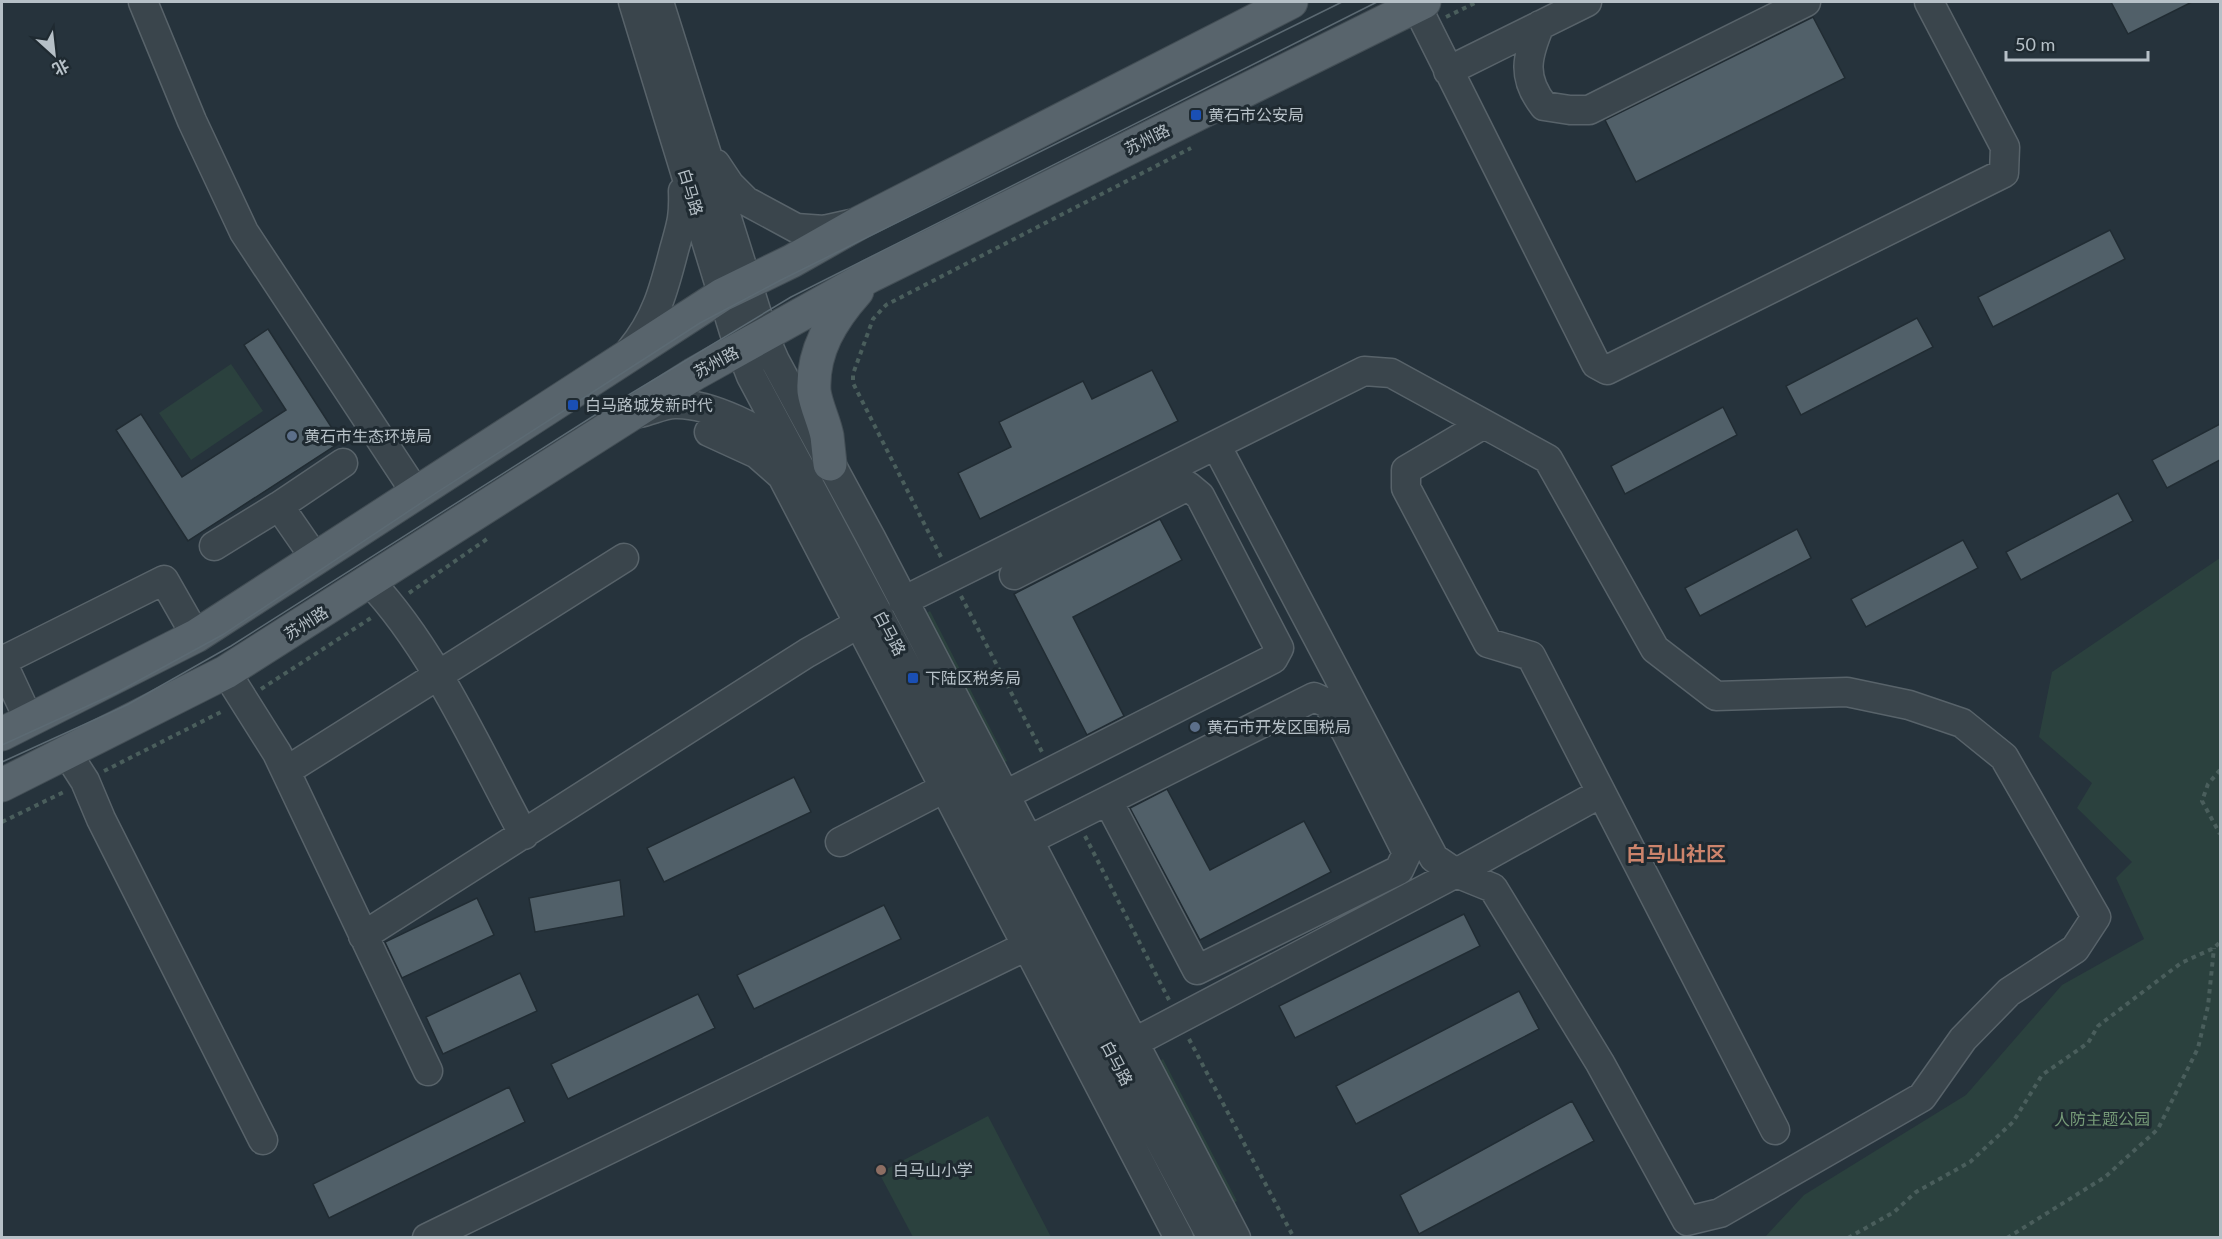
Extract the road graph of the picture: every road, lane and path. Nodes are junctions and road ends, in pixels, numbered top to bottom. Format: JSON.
{"nodes":[{"id":1,"x":143,"y":2,"type":"edge"},
{"id":2,"x":633,"y":2,"type":"edge"},
{"id":3,"x":659,"y":2,"type":"edge"},
{"id":4,"x":1291,"y":2,"type":"edge"},
{"id":5,"x":1477,"y":2,"type":"edge"},
{"id":6,"x":1587,"y":2,"type":"edge"},
{"id":7,"x":1806,"y":2,"type":"edge"},
{"id":8,"x":1929,"y":2,"type":"edge"},
{"id":9,"x":1423,"y":11,"type":"edge"},
{"id":10,"x":1540,"y":25,"type":"junction"},
{"id":11,"x":1448,"y":71,"type":"junction"},
{"id":12,"x":688,"y":141,"type":"junction"},
{"id":13,"x":1194,"y":147,"type":"dead end"},
{"id":14,"x":859,"y":223,"type":"junction"},
{"id":15,"x":870,"y":276,"type":"junction"},
{"id":16,"x":735,"y":289,"type":"junction"},
{"id":17,"x":752,"y":343,"type":"junction"},
{"id":18,"x":859,"y":355,"type":"dead end"},
{"id":19,"x":618,"y":364,"type":"junction"},
{"id":20,"x":628,"y":416,"type":"junction"},
{"id":21,"x":1484,"y":424,"type":"junction"},
{"id":22,"x":709,"y":432,"type":"dead end"},
{"id":23,"x":1216,"y":445,"type":"junction"},
{"id":24,"x":343,"y":463,"type":"dead end"},
{"id":25,"x":830,"y":464,"type":"junction"},
{"id":26,"x":416,"y":493,"type":"junction"},
{"id":27,"x":818,"y":496,"type":"junction"},
{"id":28,"x":279,"y":506,"type":"junction"},
{"id":29,"x":214,"y":546,"type":"dead end"},
{"id":30,"x":315,"y":558,"type":"junction"},
{"id":31,"x":624,"y":558,"type":"dead end"},
{"id":32,"x":1014,"y":575,"type":"dead end"},
{"id":33,"x":370,"y":582,"type":"junction"},
{"id":34,"x":903,"y":601,"type":"junction"},
{"id":35,"x":858,"y":624,"type":"junction"},
{"id":36,"x":196,"y":636,"type":"junction"},
{"id":37,"x":2,"y":662,"type":"edge"},
{"id":38,"x":226,"y":672,"type":"junction"},
{"id":39,"x":438,"y":677,"type":"junction"},
{"id":40,"x":15,"y":727,"type":"edge"},
{"id":41,"x":67,"y":753,"type":"junction"},
{"id":42,"x":2220,"y":770,"type":"edge"},
{"id":43,"x":286,"y":771,"type":"junction"},
{"id":44,"x":954,"y":783,"type":"junction"},
{"id":45,"x":2,"y":785,"type":"edge"},
{"id":46,"x":1601,"y":793,"type":"junction"},
{"id":47,"x":1003,"y":796,"type":"junction"},
{"id":48,"x":1108,"y":801,"type":"junction"},
{"id":49,"x":2220,"y":834,"type":"edge"},
{"id":50,"x":524,"y":836,"type":"junction"},
{"id":51,"x":1026,"y":841,"type":"junction"},
{"id":52,"x":840,"y":842,"type":"dead end"},
{"id":53,"x":1456,"y":873,"type":"junction"},
{"id":54,"x":363,"y":936,"type":"junction"},
{"id":55,"x":1037,"y":940,"type":"junction"},
{"id":56,"x":2220,"y":942,"type":"edge"},
{"id":57,"x":2214,"y":948,"type":"junction"},
{"id":58,"x":1133,"y":1043,"type":"junction"},
{"id":59,"x":428,"y":1071,"type":"dead end"},
{"id":60,"x":1775,"y":1130,"type":"dead end"},
{"id":61,"x":263,"y":1140,"type":"dead end"},
{"id":62,"x":427,"y":1238,"type":"edge"},
{"id":63,"x":1179,"y":1238,"type":"edge"},
{"id":64,"x":1212,"y":1238,"type":"edge"},
{"id":65,"x":1236,"y":1238,"type":"edge"},
{"id":66,"x":1848,"y":1238,"type":"edge"},
{"id":67,"x":2007,"y":1238,"type":"edge"}],
"edges":[{"from":1,"to":26,"type":"street"},
{"from":2,"to":12,"type":"street","name":"白马路"},
{"from":3,"to":12,"type":"street","name":"白马路"},
{"from":4,"to":14,"type":"main road"},
{"from":5,"to":9,"type":"path"},
{"from":6,"to":10,"type":"street"},
{"from":7,"to":10,"type":"street"},
{"from":8,"to":11,"type":"street"},
{"from":9,"to":11,"type":"street"},
{"from":9,"to":15,"type":"main road","name":"苏州路"},
{"from":10,"to":11,"type":"street"},
{"from":12,"to":14,"type":"street"},
{"from":12,"to":16,"type":"street","name":"白马路"},
{"from":12,"to":19,"type":"street"},
{"from":13,"to":18,"type":"path"},
{"from":14,"to":16,"type":"main road"},
{"from":15,"to":17,"type":"main road","name":"苏州路"},
{"from":15,"to":25,"type":"main road"},
{"from":16,"to":17,"type":"street","name":"白马路"},
{"from":16,"to":19,"type":"main road"},
{"from":17,"to":20,"type":"main road","name":"苏州路"},
{"from":17,"to":25,"type":"street","name":"白马路"},
{"from":17,"to":27,"type":"street","name":"白马路"},
{"from":19,"to":26,"type":"main road"},
{"from":20,"to":27,"type":"street"},
{"from":20,"to":33,"type":"main road","name":"苏州路"},
{"from":21,"to":23,"type":"street"},
{"from":21,"to":46,"type":"street"},
{"from":21,"to":53,"type":"street"},
{"from":22,"to":35,"type":"street"},
{"from":23,"to":34,"type":"street"},
{"from":23,"to":53,"type":"street"},
{"from":24,"to":28,"type":"street"},
{"from":25,"to":34,"type":"street","name":"白马路"},
{"from":26,"to":30,"type":"main road"},
{"from":27,"to":44,"type":"street","name":"白马路"},
{"from":28,"to":29,"type":"street"},
{"from":28,"to":30,"type":"street"},
{"from":30,"to":36,"type":"main road"},
{"from":31,"to":39,"type":"street"},
{"from":32,"to":47,"type":"street"},
{"from":33,"to":38,"type":"main road","name":"苏州路"},
{"from":33,"to":39,"type":"street"},
{"from":34,"to":47,"type":"street","name":"白马路"},
{"from":35,"to":44,"type":"street"},
{"from":35,"to":50,"type":"street"},
{"from":36,"to":37,"type":"street"},
{"from":36,"to":40,"type":"main road"},
{"from":37,"to":40,"type":"street"},
{"from":38,"to":41,"type":"main road","name":"苏州路"},
{"from":38,"to":43,"type":"street"},
{"from":39,"to":43,"type":"street"},
{"from":39,"to":50,"type":"street"},
{"from":41,"to":45,"type":"main road","name":"苏州路"},
{"from":41,"to":61,"type":"street"},
{"from":42,"to":49,"type":"path"},
{"from":43,"to":54,"type":"street"},
{"from":44,"to":52,"type":"street"},
{"from":44,"to":55,"type":"street"},
{"from":46,"to":53,"type":"street"},
{"from":46,"to":60,"type":"street"},
{"from":47,"to":51,"type":"street","name":"白马路"},
{"from":48,"to":48,"type":"street"},
{"from":48,"to":51,"type":"street"},
{"from":50,"to":54,"type":"street"},
{"from":51,"to":58,"type":"street","name":"白马路"},
{"from":53,"to":58,"type":"street"},
{"from":54,"to":59,"type":"street"},
{"from":55,"to":62,"type":"street"},
{"from":55,"to":63,"type":"street"},
{"from":55,"to":64,"type":"street","name":"白马路"},
{"from":56,"to":57,"type":"path"},
{"from":57,"to":66,"type":"path"},
{"from":57,"to":67,"type":"path"},
{"from":58,"to":65,"type":"street","name":"白马路"}]}
